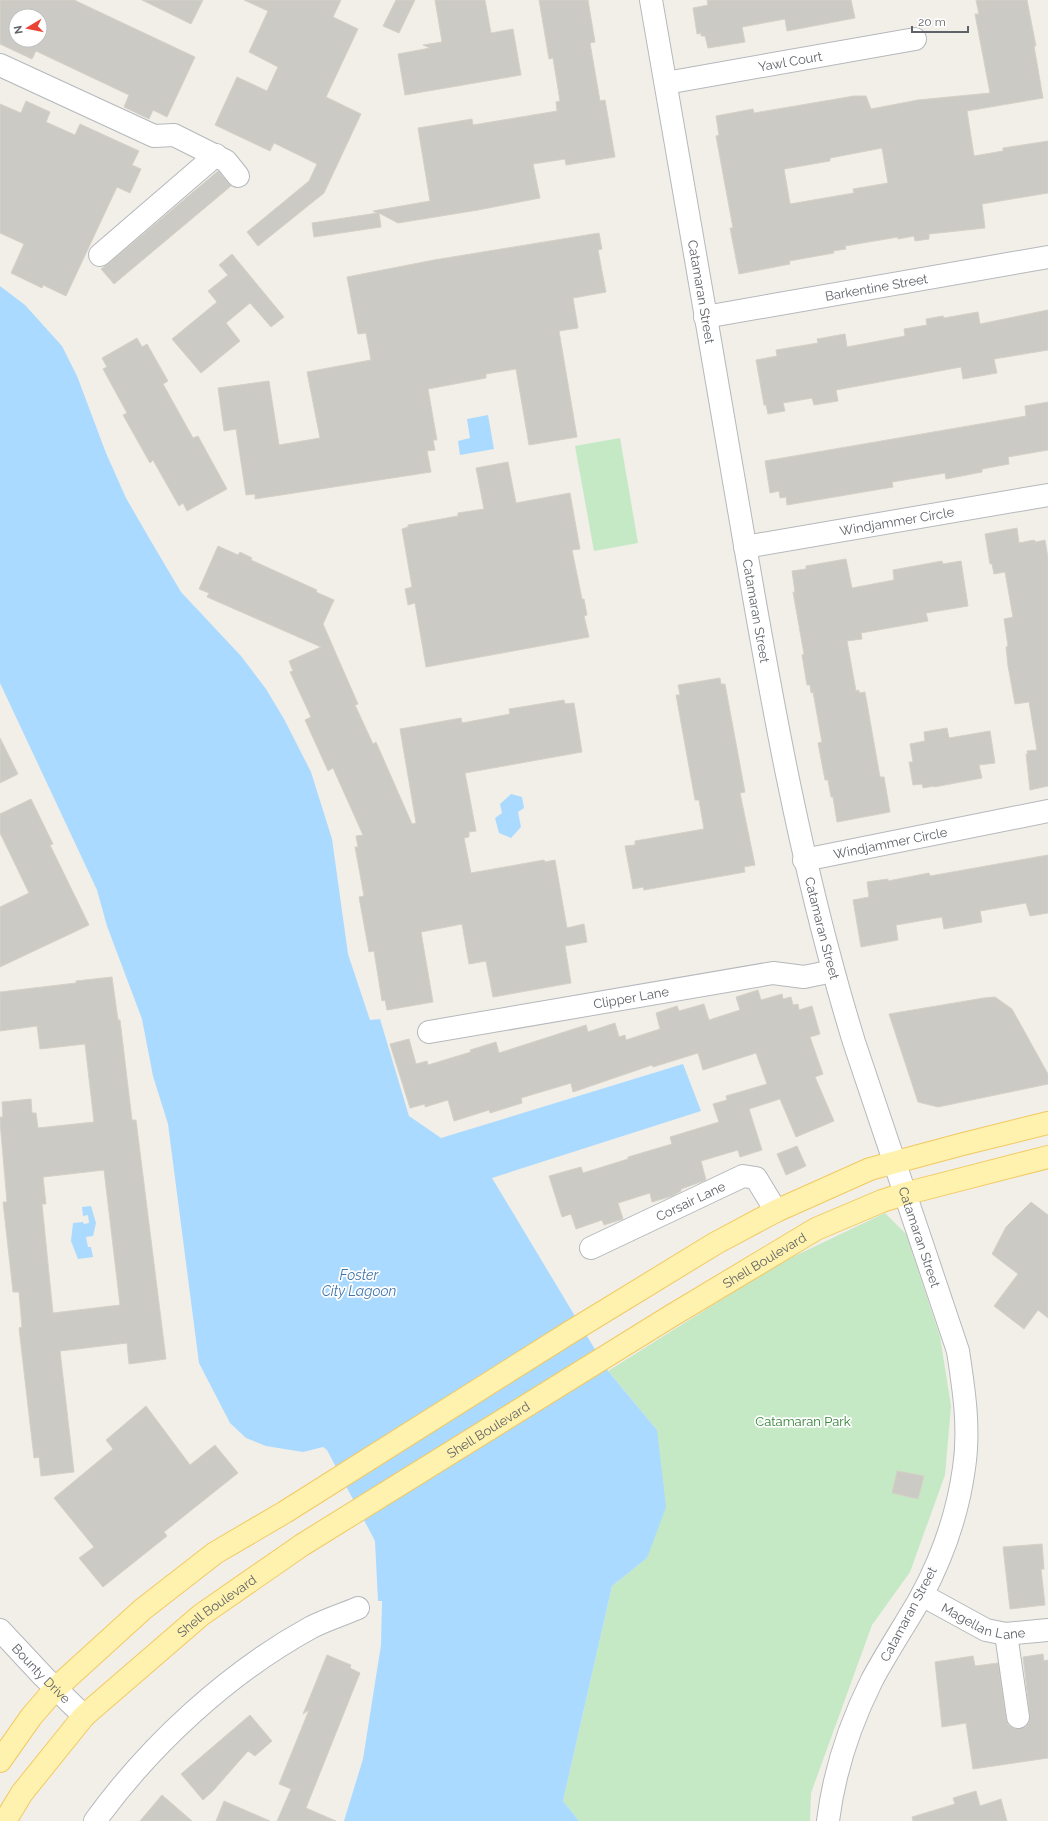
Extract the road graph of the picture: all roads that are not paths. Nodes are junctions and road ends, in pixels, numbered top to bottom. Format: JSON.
{"nodes":[{"id":1,"x":651,"y":0,"type":"edge"},
{"id":2,"x":915,"y":39,"type":"dead end"},
{"id":3,"x":0,"y":65,"type":"edge"},
{"id":4,"x":666,"y":84,"type":"junction"},
{"id":5,"x":216,"y":156,"type":"junction"},
{"id":6,"x":238,"y":176,"type":"dead end"},
{"id":7,"x":100,"y":255,"type":"dead end"},
{"id":8,"x":1048,"y":257,"type":"edge"},
{"id":9,"x":705,"y":317,"type":"junction"},
{"id":10,"x":1048,"y":495,"type":"edge"},
{"id":11,"x":745,"y":547,"type":"junction"},
{"id":12,"x":1048,"y":811,"type":"edge"},
{"id":13,"x":804,"y":860,"type":"junction"},
{"id":14,"x":833,"y":971,"type":"junction"},
{"id":15,"x":429,"y":1032,"type":"dead end"},
{"id":16,"x":1048,"y":1123,"type":"edge"},
{"id":17,"x":1048,"y":1157,"type":"edge"},
{"id":18,"x":893,"y":1162,"type":"junction"},
{"id":19,"x":904,"y":1194,"type":"junction"},
{"id":20,"x":776,"y":1211,"type":"junction"},
{"id":21,"x":591,"y":1248,"type":"dead end"},
{"id":22,"x":922,"y":1595,"type":"junction"},
{"id":23,"x":358,"y":1608,"type":"dead end"},
{"id":24,"x":0,"y":1630,"type":"edge"},
{"id":25,"x":1048,"y":1630,"type":"edge"},
{"id":26,"x":1006,"y":1634,"type":"junction"},
{"id":27,"x":55,"y":1689,"type":"junction"},
{"id":28,"x":84,"y":1716,"type":"junction"},
{"id":29,"x":1018,"y":1717,"type":"dead end"},
{"id":30,"x":0,"y":1761,"type":"edge"},
{"id":31,"x":5,"y":1821,"type":"edge"},
{"id":32,"x":95,"y":1821,"type":"edge"},
{"id":33,"x":828,"y":1821,"type":"edge"}],
"edges":[{"from":1,"to":4,"type":"street","name":"Catamaran Street"},
{"from":2,"to":4,"type":"street","name":"Yawl Court"},
{"from":3,"to":5,"type":"street"},
{"from":4,"to":9,"type":"street","name":"Catamaran Street"},
{"from":5,"to":6,"type":"street"},
{"from":5,"to":7,"type":"street"},
{"from":8,"to":9,"type":"street","name":"Barkentine Street"},
{"from":9,"to":11,"type":"street","name":"Catamaran Street"},
{"from":10,"to":11,"type":"street","name":"Windjammer Circle"},
{"from":11,"to":13,"type":"street","name":"Catamaran Street"},
{"from":12,"to":13,"type":"street","name":"Windjammer Circle"},
{"from":13,"to":14,"type":"street","name":"Catamaran Street"},
{"from":14,"to":15,"type":"street","name":"Clipper Lane"},
{"from":14,"to":18,"type":"street","name":"Catamaran Street"},
{"from":16,"to":18,"type":"main road"},
{"from":17,"to":19,"type":"main road","name":"Shell Boulevard"},
{"from":18,"to":19,"type":"street","name":"Catamaran Street"},
{"from":18,"to":20,"type":"main road"},
{"from":19,"to":22,"type":"street","name":"Catamaran Street"},
{"from":19,"to":28,"type":"main road","name":"Shell Boulevard"},
{"from":20,"to":21,"type":"street","name":"Corsair Lane"},
{"from":20,"to":27,"type":"main road"},
{"from":22,"to":26,"type":"street","name":"Magellan Lane"},
{"from":22,"to":33,"type":"street","name":"Catamaran Street"},
{"from":23,"to":32,"type":"street"},
{"from":24,"to":27,"type":"street","name":"Bounty Drive"},
{"from":25,"to":26,"type":"street","name":"Magellan Lane"},
{"from":26,"to":29,"type":"street"},
{"from":27,"to":28,"type":"street","name":"Bounty Drive"},
{"from":27,"to":30,"type":"main road"},
{"from":28,"to":31,"type":"main road","name":"Shell Boulevard"}]}
